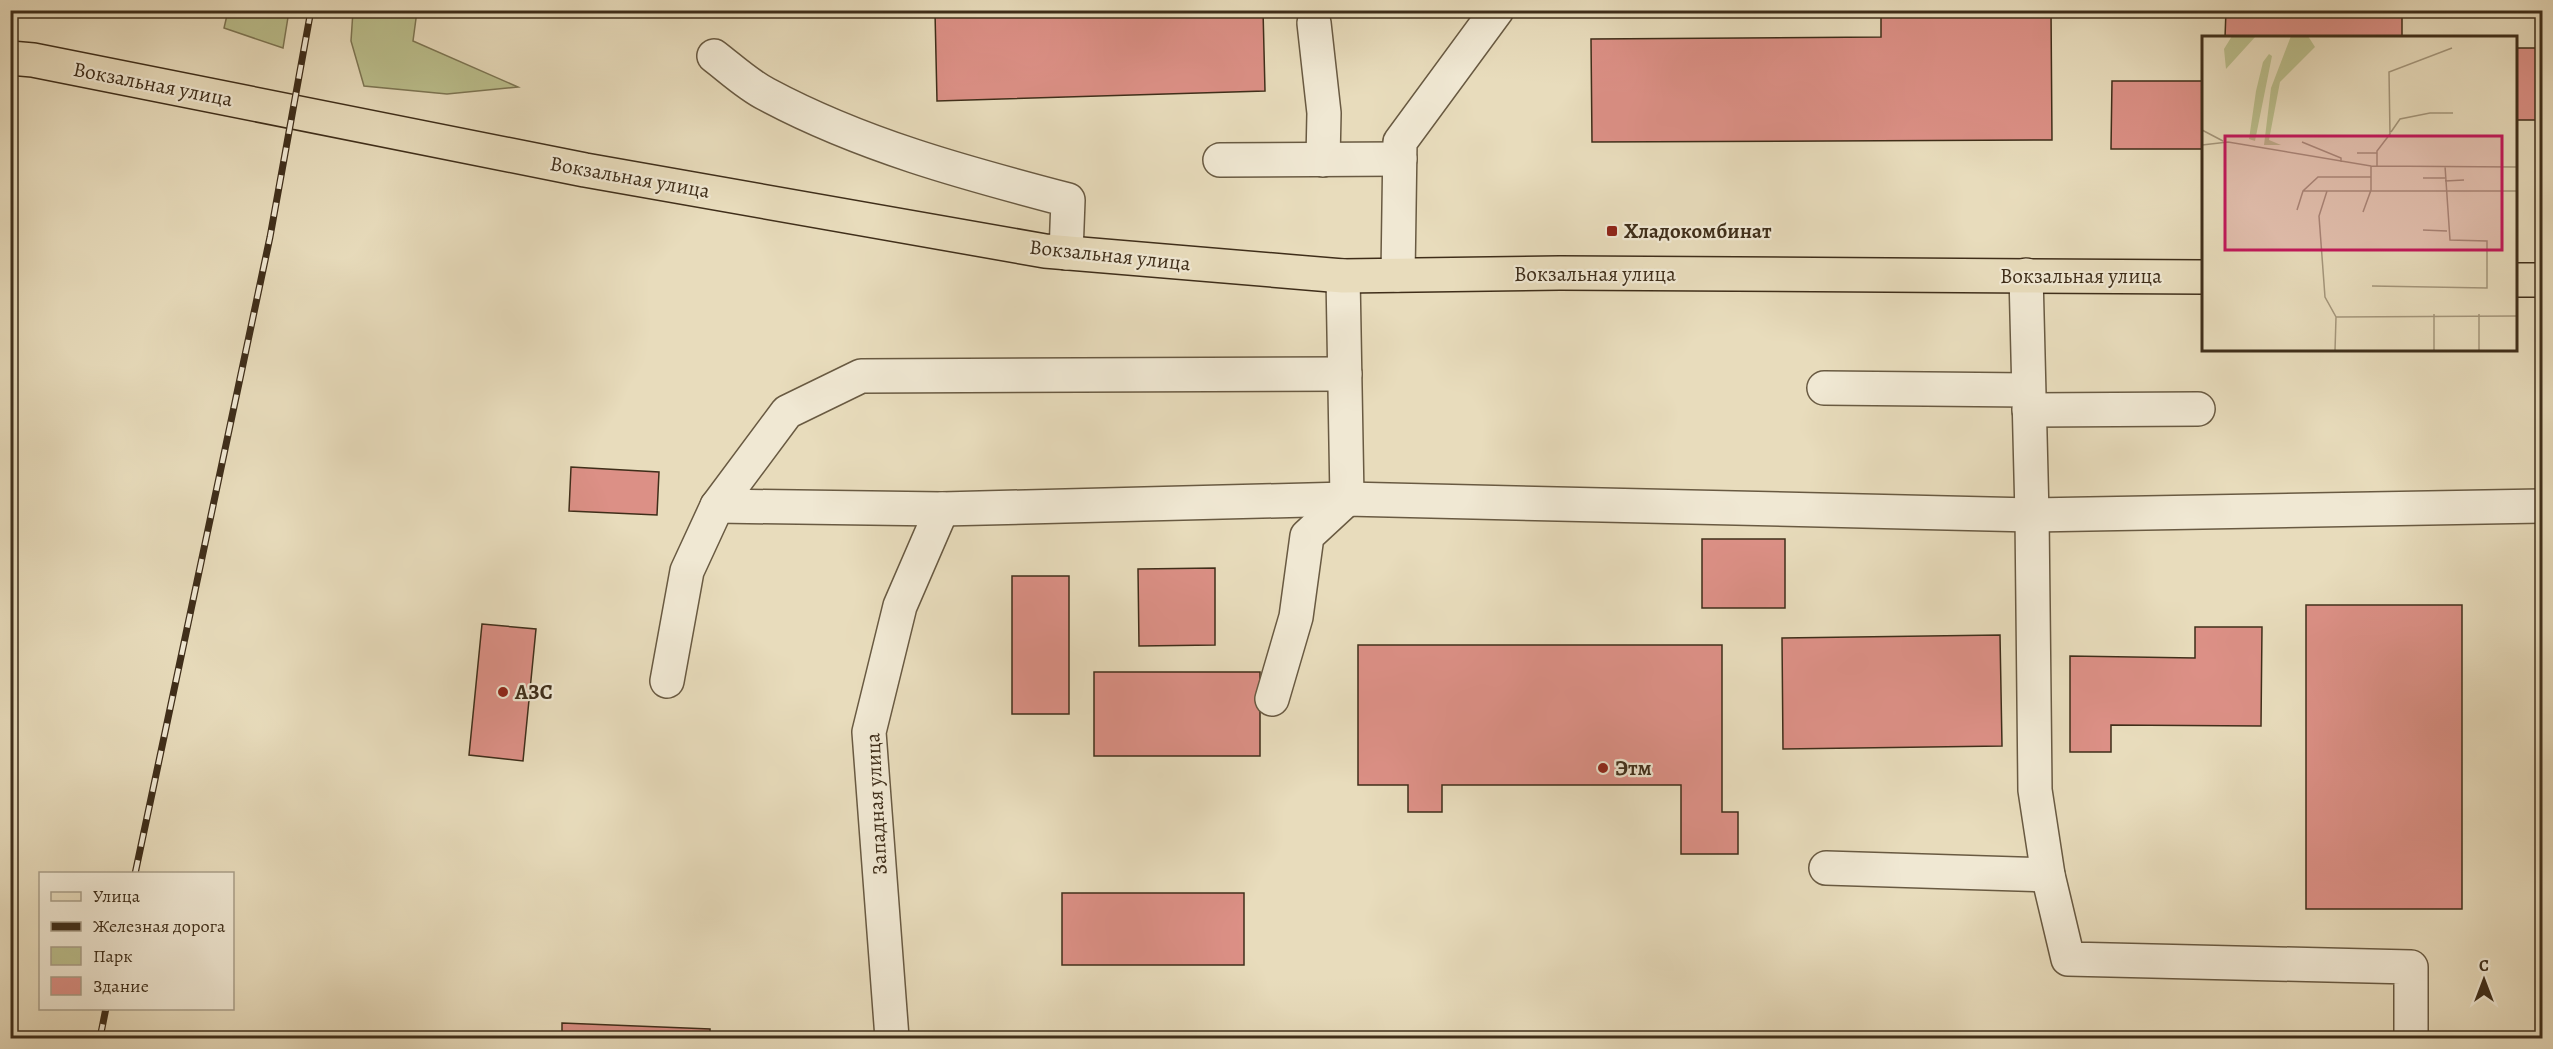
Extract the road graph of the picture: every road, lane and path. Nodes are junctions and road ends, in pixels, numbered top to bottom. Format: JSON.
{"nodes":[{"id":1,"x":1497,"y":10,"type":"edge"},
{"id":2,"x":1314,"y":23,"type":"dead end"},
{"id":3,"x":18,"y":56,"type":"edge"},
{"id":4,"x":714,"y":56,"type":"dead end"},
{"id":5,"x":1400,"y":159,"type":"junction"},
{"id":6,"x":1220,"y":160,"type":"dead end"},
{"id":7,"x":1323,"y":160,"type":"junction"},
{"id":8,"x":1066,"y":253,"type":"junction"},
{"id":9,"x":1398,"y":275,"type":"junction"},
{"id":10,"x":2026,"y":275,"type":"junction"},
{"id":11,"x":1343,"y":276,"type":"junction"},
{"id":12,"x":2202,"y":277,"type":"edge"},
{"id":13,"x":2517,"y":280,"type":"edge"},
{"id":14,"x":2542,"y":280,"type":"edge"},
{"id":15,"x":1345,"y":374,"type":"junction"},
{"id":16,"x":1824,"y":388,"type":"dead end"},
{"id":17,"x":2029,"y":400,"type":"junction"},
{"id":18,"x":2198,"y":409,"type":"dead end"},
{"id":19,"x":1347,"y":499,"type":"junction"},
{"id":20,"x":717,"y":506,"type":"junction"},
{"id":21,"x":2542,"y":506,"type":"edge"},
{"id":22,"x":942,"y":509,"type":"junction"},
{"id":23,"x":2032,"y":515,"type":"junction"},
{"id":24,"x":667,"y":681,"type":"dead end"},
{"id":25,"x":1272,"y":699,"type":"dead end"},
{"id":26,"x":1826,"y":867,"type":"dead end"},
{"id":27,"x":2048,"y":875,"type":"junction"},
{"id":28,"x":892,"y":1038,"type":"edge"},
{"id":29,"x":2411,"y":1038,"type":"edge"}],
"edges":[{"from":1,"to":5,"type":"street"},
{"from":2,"to":7,"type":"street"},
{"from":3,"to":8,"type":"main road","name":"Вокзальная улица"},
{"from":4,"to":8,"type":"street"},
{"from":5,"to":7,"type":"street"},
{"from":5,"to":9,"type":"street"},
{"from":6,"to":7,"type":"street"},
{"from":8,"to":11,"type":"main road","name":"Вокзальная улица"},
{"from":9,"to":10,"type":"main road","name":"Вокзальная улица"},
{"from":9,"to":11,"type":"main road","name":"Вокзальная улица"},
{"from":10,"to":12,"type":"main road","name":"Вокзальная улица"},
{"from":10,"to":17,"type":"street"},
{"from":11,"to":15,"type":"street"},
{"from":13,"to":14,"type":"main road"},
{"from":15,"to":19,"type":"street"},
{"from":15,"to":20,"type":"street"},
{"from":16,"to":17,"type":"street"},
{"from":17,"to":18,"type":"street"},
{"from":17,"to":23,"type":"street"},
{"from":19,"to":22,"type":"street"},
{"from":19,"to":23,"type":"street"},
{"from":19,"to":25,"type":"street"},
{"from":20,"to":22,"type":"street"},
{"from":20,"to":24,"type":"street"},
{"from":21,"to":23,"type":"street"},
{"from":22,"to":28,"type":"street","name":"Западная улица"},
{"from":23,"to":27,"type":"street"},
{"from":26,"to":27,"type":"street"},
{"from":27,"to":29,"type":"street"}]}
